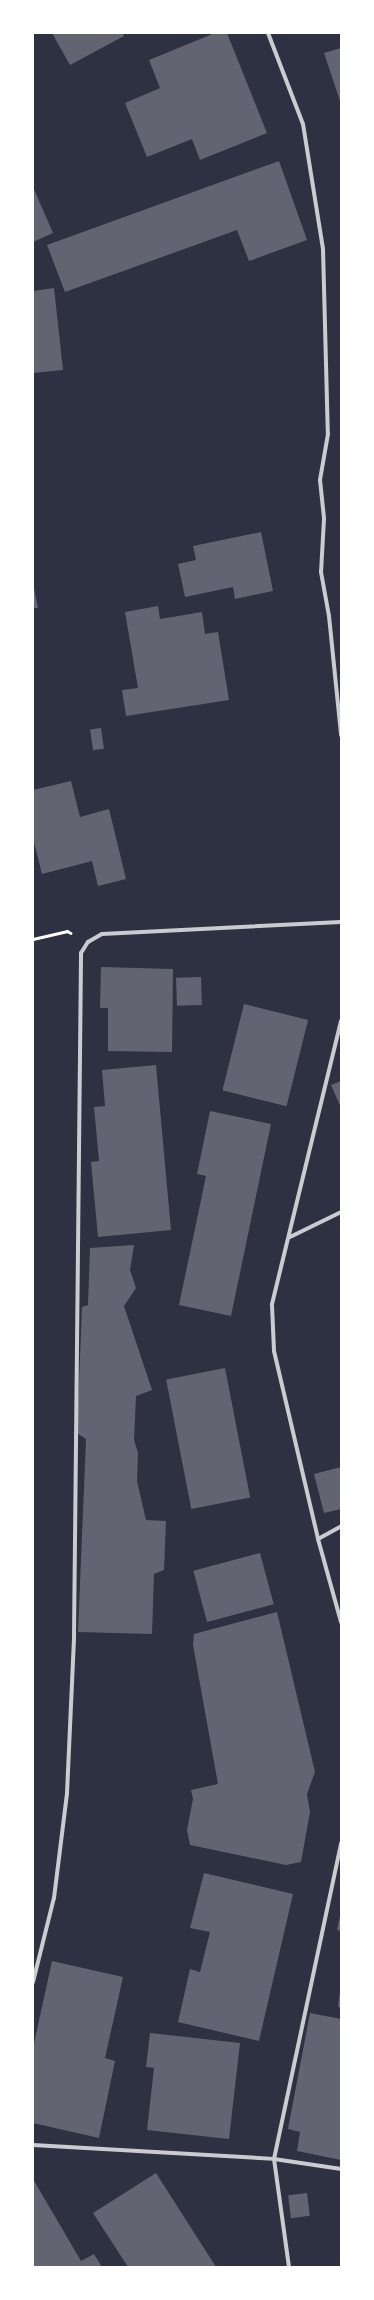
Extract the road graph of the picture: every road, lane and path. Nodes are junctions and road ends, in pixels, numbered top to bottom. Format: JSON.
{"nodes":[{"id":1,"x":268,"y":33,"type":"edge"},
{"id":2,"x":341,"y":735,"type":"edge"},
{"id":3,"x":341,"y":922,"type":"edge"},
{"id":4,"x":33,"y":939,"type":"edge"},
{"id":5,"x":88,"y":942,"type":"junction"},
{"id":6,"x":341,"y":1021,"type":"edge"},
{"id":7,"x":341,"y":1212,"type":"edge"},
{"id":8,"x":290,"y":1237,"type":"junction"},
{"id":9,"x":341,"y":1526,"type":"edge"},
{"id":10,"x":318,"y":1539,"type":"junction"},
{"id":11,"x":341,"y":1622,"type":"edge"},
{"id":12,"x":341,"y":1843,"type":"edge"},
{"id":13,"x":33,"y":1982,"type":"edge"},
{"id":14,"x":33,"y":2145,"type":"edge"},
{"id":15,"x":274,"y":2159,"type":"junction"},
{"id":16,"x":341,"y":2169,"type":"edge"},
{"id":17,"x":289,"y":2267,"type":"edge"}],
"edges":[{"from":1,"to":2,"type":"street"},
{"from":3,"to":5,"type":"street"},
{"from":4,"to":5,"type":"path"},
{"from":5,"to":13,"type":"street"},
{"from":6,"to":8,"type":"street"},
{"from":7,"to":8,"type":"street"},
{"from":8,"to":10,"type":"street"},
{"from":9,"to":10,"type":"street"},
{"from":10,"to":11,"type":"street"},
{"from":12,"to":15,"type":"street"},
{"from":14,"to":15,"type":"street"},
{"from":15,"to":16,"type":"street"},
{"from":15,"to":17,"type":"street"}]}
